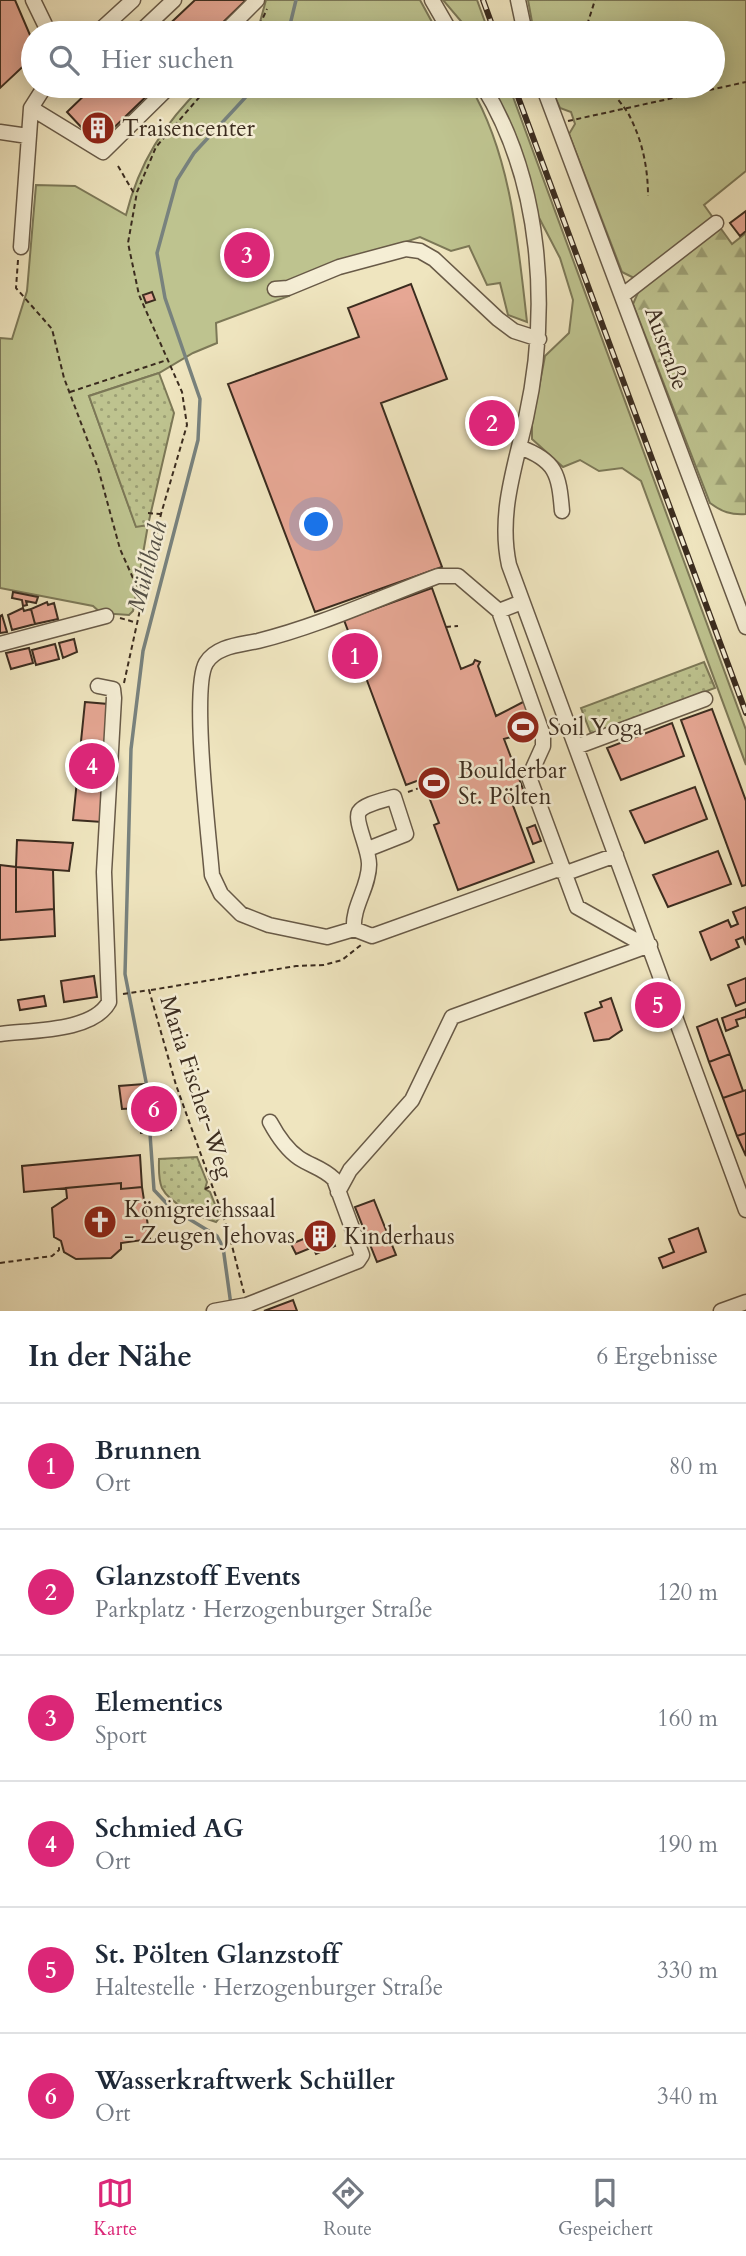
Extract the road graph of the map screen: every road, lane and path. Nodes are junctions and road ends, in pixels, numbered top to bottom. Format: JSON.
{"nodes":[{"id":1,"x":33,"y":0,"type":"edge"},
{"id":2,"x":133,"y":0,"type":"edge"},
{"id":3,"x":174,"y":0,"type":"edge"},
{"id":4,"x":257,"y":0,"type":"edge"},
{"id":5,"x":269,"y":0,"type":"edge"},
{"id":6,"x":432,"y":0,"type":"edge"},
{"id":7,"x":518,"y":0,"type":"edge"},
{"id":8,"x":595,"y":0,"type":"edge"},
{"id":9,"x":43,"y":21,"type":"edge"},
{"id":10,"x":110,"y":21,"type":"edge"},
{"id":11,"x":152,"y":21,"type":"edge"},
{"id":12,"x":235,"y":21,"type":"edge"},
{"id":13,"x":264,"y":21,"type":"edge"},
{"id":14,"x":445,"y":21,"type":"edge"},
{"id":15,"x":522,"y":21,"type":"edge"},
{"id":16,"x":588,"y":21,"type":"edge"},
{"id":17,"x":746,"y":82,"type":"edge"},
{"id":18,"x":725,"y":86,"type":"edge"},
{"id":19,"x":38,"y":98,"type":"edge"},
{"id":20,"x":158,"y":98,"type":"edge"},
{"id":21,"x":199,"y":98,"type":"edge"},
{"id":22,"x":489,"y":98,"type":"edge"},
{"id":23,"x":547,"y":98,"type":"edge"},
{"id":24,"x":617,"y":98,"type":"edge"},
{"id":25,"x":670,"y":98,"type":"edge"},
{"id":26,"x":32,"y":108,"type":"junction"},
{"id":27,"x":623,"y":108,"type":"junction"},
{"id":28,"x":557,"y":124,"type":"junction"},
{"id":29,"x":0,"y":132,"type":"edge"},
{"id":30,"x":28,"y":136,"type":"junction"},
{"id":31,"x":117,"y":166,"type":"dead end"},
{"id":32,"x":648,"y":196,"type":"dead end"},
{"id":33,"x":136,"y":197,"type":"junction"},
{"id":34,"x":716,"y":223,"type":"dead end"},
{"id":35,"x":21,"y":247,"type":"joint"},
{"id":36,"x":275,"y":289,"type":"dead end"},
{"id":37,"x":623,"y":295,"type":"junction"},
{"id":38,"x":539,"y":339,"type":"junction"},
{"id":39,"x":167,"y":359,"type":"junction"},
{"id":40,"x":69,"y":392,"type":"junction"},
{"id":41,"x":519,"y":447,"type":"junction"},
{"id":42,"x":562,"y":511,"type":"dead end"},
{"id":43,"x":148,"y":513,"type":"dead end"},
{"id":44,"x":161,"y":514,"type":"junction"},
{"id":45,"x":141,"y":597,"type":"junction"},
{"id":46,"x":522,"y":602,"type":"junction"},
{"id":47,"x":499,"y":611,"type":"junction"},
{"id":48,"x":106,"y":616,"type":"joint"},
{"id":49,"x":135,"y":623,"type":"junction"},
{"id":50,"x":458,"y":626,"type":"dead end"},
{"id":51,"x":746,"y":627,"type":"edge"},
{"id":52,"x":446,"y":628,"type":"dead end"},
{"id":53,"x":0,"y":644,"type":"edge"},
{"id":54,"x":124,"y":682,"type":"dead end"},
{"id":55,"x":97,"y":687,"type":"dead end"},
{"id":56,"x":705,"y":699,"type":"dead end"},
{"id":57,"x":576,"y":747,"type":"junction"},
{"id":58,"x":425,"y":786,"type":"dead end"},
{"id":59,"x":394,"y":797,"type":"junction"},
{"id":60,"x":368,"y":849,"type":"junction"},
{"id":61,"x":616,"y":855,"type":"junction"},
{"id":62,"x":563,"y":871,"type":"junction"},
{"id":63,"x":354,"y":929,"type":"junction"},
{"id":64,"x":372,"y":936,"type":"junction"},
{"id":65,"x":648,"y":946,"type":"junction"},
{"id":66,"x":148,"y":991,"type":"junction"},
{"id":67,"x":110,"y":995,"type":"junction"},
{"id":68,"x":0,"y":1034,"type":"edge"},
{"id":69,"x":270,"y":1122,"type":"dead end"},
{"id":70,"x":212,"y":1186,"type":"junction"},
{"id":71,"x":205,"y":1189,"type":"dead end"},
{"id":72,"x":338,"y":1192,"type":"junction"},
{"id":73,"x":746,"y":1210,"type":"edge"},
{"id":74,"x":59,"y":1244,"type":"dead end"},
{"id":75,"x":0,"y":1263,"type":"edge"},
{"id":76,"x":746,"y":1302,"type":"edge"},
{"id":77,"x":244,"y":1306,"type":"junction"},
{"id":78,"x":215,"y":1311,"type":"edge"},
{"id":79,"x":721,"y":1311,"type":"edge"}],
"edges":[{"from":1,"to":9,"type":"street"},
{"from":2,"to":10,"type":"street"},
{"from":3,"to":11,"type":"street"},
{"from":4,"to":12,"type":"street"},
{"from":5,"to":13,"type":"path"},
{"from":6,"to":14,"type":"street"},
{"from":7,"to":15,"type":"street"},
{"from":8,"to":16,"type":"path"},
{"from":17,"to":18,"type":"path"},
{"from":19,"to":26,"type":"street"},
{"from":20,"to":26,"type":"street"},
{"from":21,"to":33,"type":"path"},
{"from":22,"to":38,"type":"street"},
{"from":23,"to":28,"type":"street","name":"Austraße"},
{"from":24,"to":27,"type":"path"},
{"from":25,"to":27,"type":"path"},
{"from":26,"to":30,"type":"street"},
{"from":27,"to":28,"type":"path"},
{"from":27,"to":32,"type":"path"},
{"from":28,"to":37,"type":"street","name":"Austraße"},
{"from":29,"to":30,"type":"street"},
{"from":30,"to":35,"type":"street"},
{"from":31,"to":33,"type":"path"},
{"from":33,"to":39,"type":"path"},
{"from":34,"to":37,"type":"street"},
{"from":35,"to":40,"type":"path"},
{"from":36,"to":38,"type":"street"},
{"from":37,"to":51,"type":"street","name":"Austraße"},
{"from":38,"to":41,"type":"street"},
{"from":39,"to":40,"type":"path"},
{"from":39,"to":44,"type":"path"},
{"from":40,"to":45,"type":"path"},
{"from":41,"to":42,"type":"street"},
{"from":41,"to":46,"type":"street"},
{"from":43,"to":44,"type":"path"},
{"from":44,"to":45,"type":"path"},
{"from":45,"to":49,"type":"path"},
{"from":46,"to":47,"type":"street"},
{"from":46,"to":57,"type":"street"},
{"from":47,"to":62,"type":"street"},
{"from":47,"to":63,"type":"street"},
{"from":48,"to":49,"type":"path"},
{"from":48,"to":53,"type":"street"},
{"from":49,"to":54,"type":"path"},
{"from":50,"to":52,"type":"path"},
{"from":55,"to":67,"type":"street"},
{"from":56,"to":57,"type":"street"},
{"from":57,"to":61,"type":"street"},
{"from":58,"to":59,"type":"path"},
{"from":59,"to":60,"type":"street"},
{"from":59,"to":60,"type":"street"},
{"from":60,"to":63,"type":"street"},
{"from":61,"to":62,"type":"street"},
{"from":61,"to":65,"type":"street"},
{"from":62,"to":64,"type":"street"},
{"from":62,"to":65,"type":"street"},
{"from":63,"to":64,"type":"street"},
{"from":64,"to":66,"type":"path"},
{"from":65,"to":72,"type":"street"},
{"from":65,"to":73,"type":"street"},
{"from":66,"to":67,"type":"path","name":"Maria Fischer-Weg"},
{"from":66,"to":70,"type":"path","name":"Maria Fischer-Weg"},
{"from":67,"to":68,"type":"street"},
{"from":69,"to":72,"type":"street"},
{"from":70,"to":71,"type":"path"},
{"from":70,"to":77,"type":"path","name":"Maria Fischer-Weg"},
{"from":72,"to":77,"type":"street"},
{"from":74,"to":75,"type":"path"},
{"from":76,"to":79,"type":"street"},
{"from":77,"to":78,"type":"street"}]}
